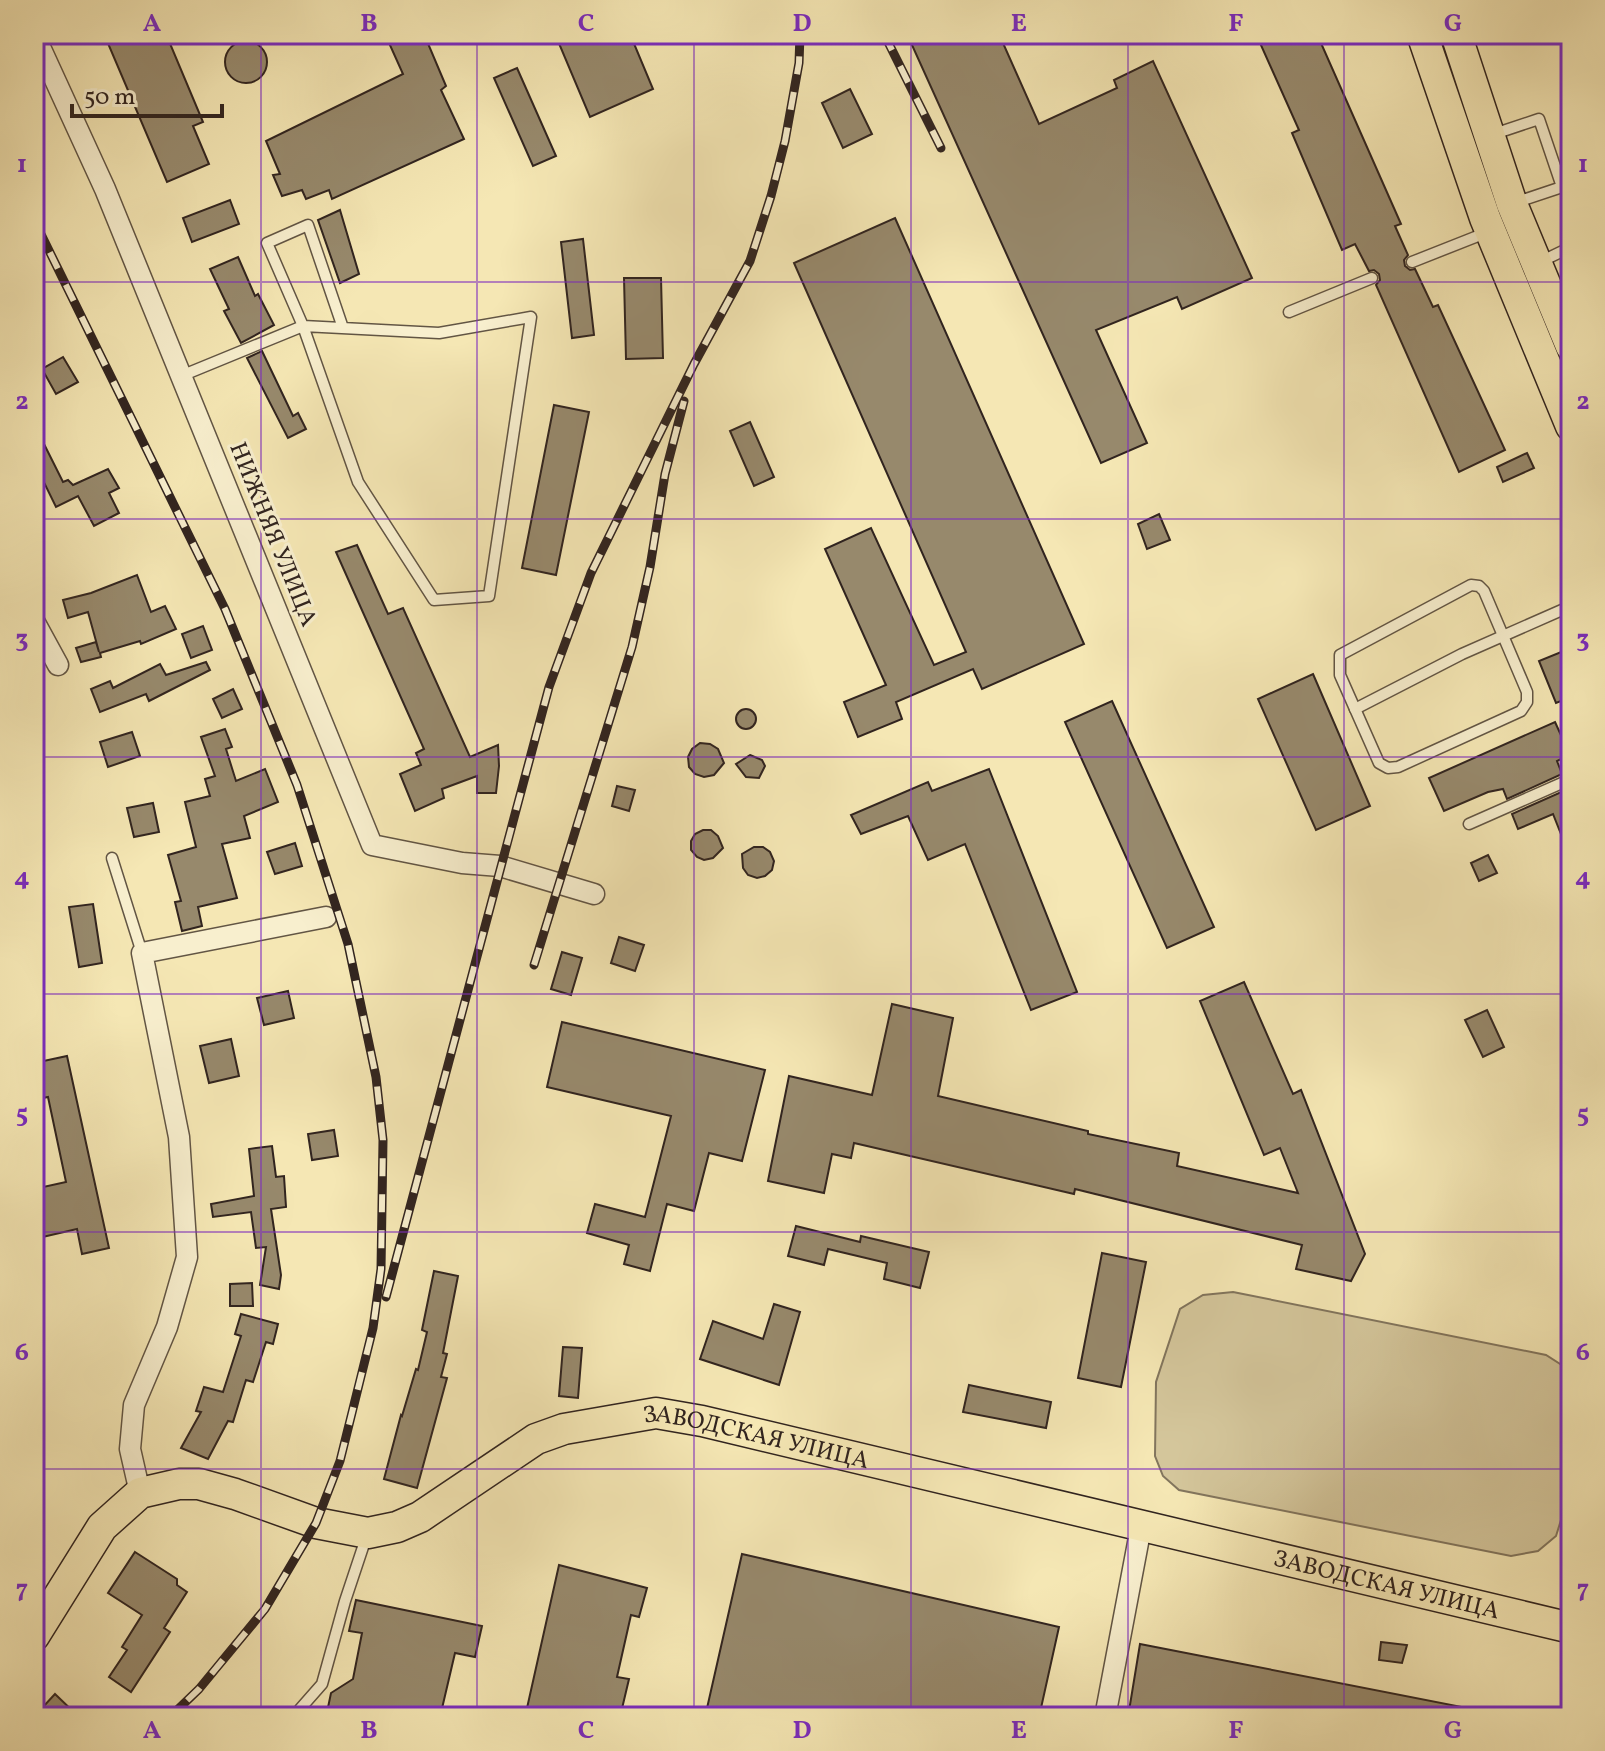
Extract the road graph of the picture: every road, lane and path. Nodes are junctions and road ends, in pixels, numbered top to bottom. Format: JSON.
{"nodes":[{"id":1,"x":34,"y":34,"type":"edge"},
{"id":2,"x":1422,"y":34,"type":"edge"},
{"id":3,"x":1456,"y":34,"type":"edge"},
{"id":4,"x":1490,"y":135,"type":"junction"},
{"id":5,"x":1516,"y":212,"type":"junction"},
{"id":6,"x":1490,"y":232,"type":"junction"},
{"id":7,"x":1571,"y":247,"type":"edge"},
{"id":8,"x":1412,"y":262,"type":"dead end"},
{"id":9,"x":1537,"y":264,"type":"junction"},
{"id":10,"x":1509,"y":277,"type":"junction"},
{"id":11,"x":1372,"y":278,"type":"dead end"},
{"id":12,"x":1289,"y":312,"type":"dead end"},
{"id":13,"x":303,"y":326,"type":"junction"},
{"id":14,"x":343,"y":328,"type":"junction"},
{"id":15,"x":1571,"y":346,"type":"edge"},
{"id":16,"x":181,"y":376,"type":"junction"},
{"id":17,"x":1571,"y":426,"type":"edge"},
{"id":18,"x":1571,"y":606,"type":"edge"},
{"id":19,"x":34,"y":621,"type":"edge"},
{"id":20,"x":1504,"y":636,"type":"junction"},
{"id":21,"x":58,"y":665,"type":"dead end"},
{"id":22,"x":1355,"y":709,"type":"junction"},
{"id":23,"x":1571,"y":779,"type":"edge"},
{"id":24,"x":1469,"y":824,"type":"dead end"},
{"id":25,"x":112,"y":858,"type":"dead end"},
{"id":26,"x":594,"y":894,"type":"dead end"},
{"id":27,"x":326,"y":917,"type":"dead end"},
{"id":28,"x":142,"y":953,"type":"junction"},
{"id":29,"x":140,"y":1493,"type":"junction"},
{"id":30,"x":1141,"y":1527,"type":"junction"},
{"id":31,"x":368,"y":1533,"type":"junction"},
{"id":32,"x":1571,"y":1628,"type":"edge"},
{"id":33,"x":34,"y":1636,"type":"edge"},
{"id":34,"x":298,"y":1717,"type":"edge"},
{"id":35,"x":1105,"y":1717,"type":"edge"}],
"edges":[{"from":1,"to":16,"type":"street","name":"НИЖНЯЯ УЛИЦА"},
{"from":2,"to":6,"type":"main road"},
{"from":3,"to":4,"type":"main road"},
{"from":4,"to":5,"type":"main road"},
{"from":4,"to":5,"type":"lane"},
{"from":5,"to":6,"type":"lane"},
{"from":5,"to":9,"type":"main road"},
{"from":6,"to":8,"type":"lane"},
{"from":6,"to":10,"type":"main road"},
{"from":7,"to":9,"type":"lane"},
{"from":9,"to":10,"type":"lane"},
{"from":9,"to":15,"type":"main road"},
{"from":10,"to":17,"type":"main road"},
{"from":11,"to":12,"type":"lane"},
{"from":13,"to":14,"type":"lane"},
{"from":13,"to":14,"type":"lane"},
{"from":13,"to":14,"type":"lane"},
{"from":13,"to":16,"type":"lane"},
{"from":16,"to":26,"type":"street","name":"НИЖНЯЯ УЛИЦА"},
{"from":18,"to":20,"type":"lane"},
{"from":19,"to":21,"type":"street"},
{"from":20,"to":22,"type":"lane"},
{"from":20,"to":22,"type":"lane"},
{"from":20,"to":22,"type":"lane"},
{"from":23,"to":24,"type":"lane"},
{"from":25,"to":28,"type":"lane"},
{"from":27,"to":28,"type":"street"},
{"from":28,"to":29,"type":"street"},
{"from":29,"to":31,"type":"main road","name":"ЗАВОДСКАЯ УЛИЦА"},
{"from":29,"to":33,"type":"main road","name":"ЗАВОДСКАЯ УЛИЦА"},
{"from":30,"to":31,"type":"main road","name":"ЗАВОДСКАЯ УЛИЦА"},
{"from":30,"to":32,"type":"main road","name":"ЗАВОДСКАЯ УЛИЦА"},
{"from":30,"to":35,"type":"street"},
{"from":31,"to":34,"type":"lane"}]}
